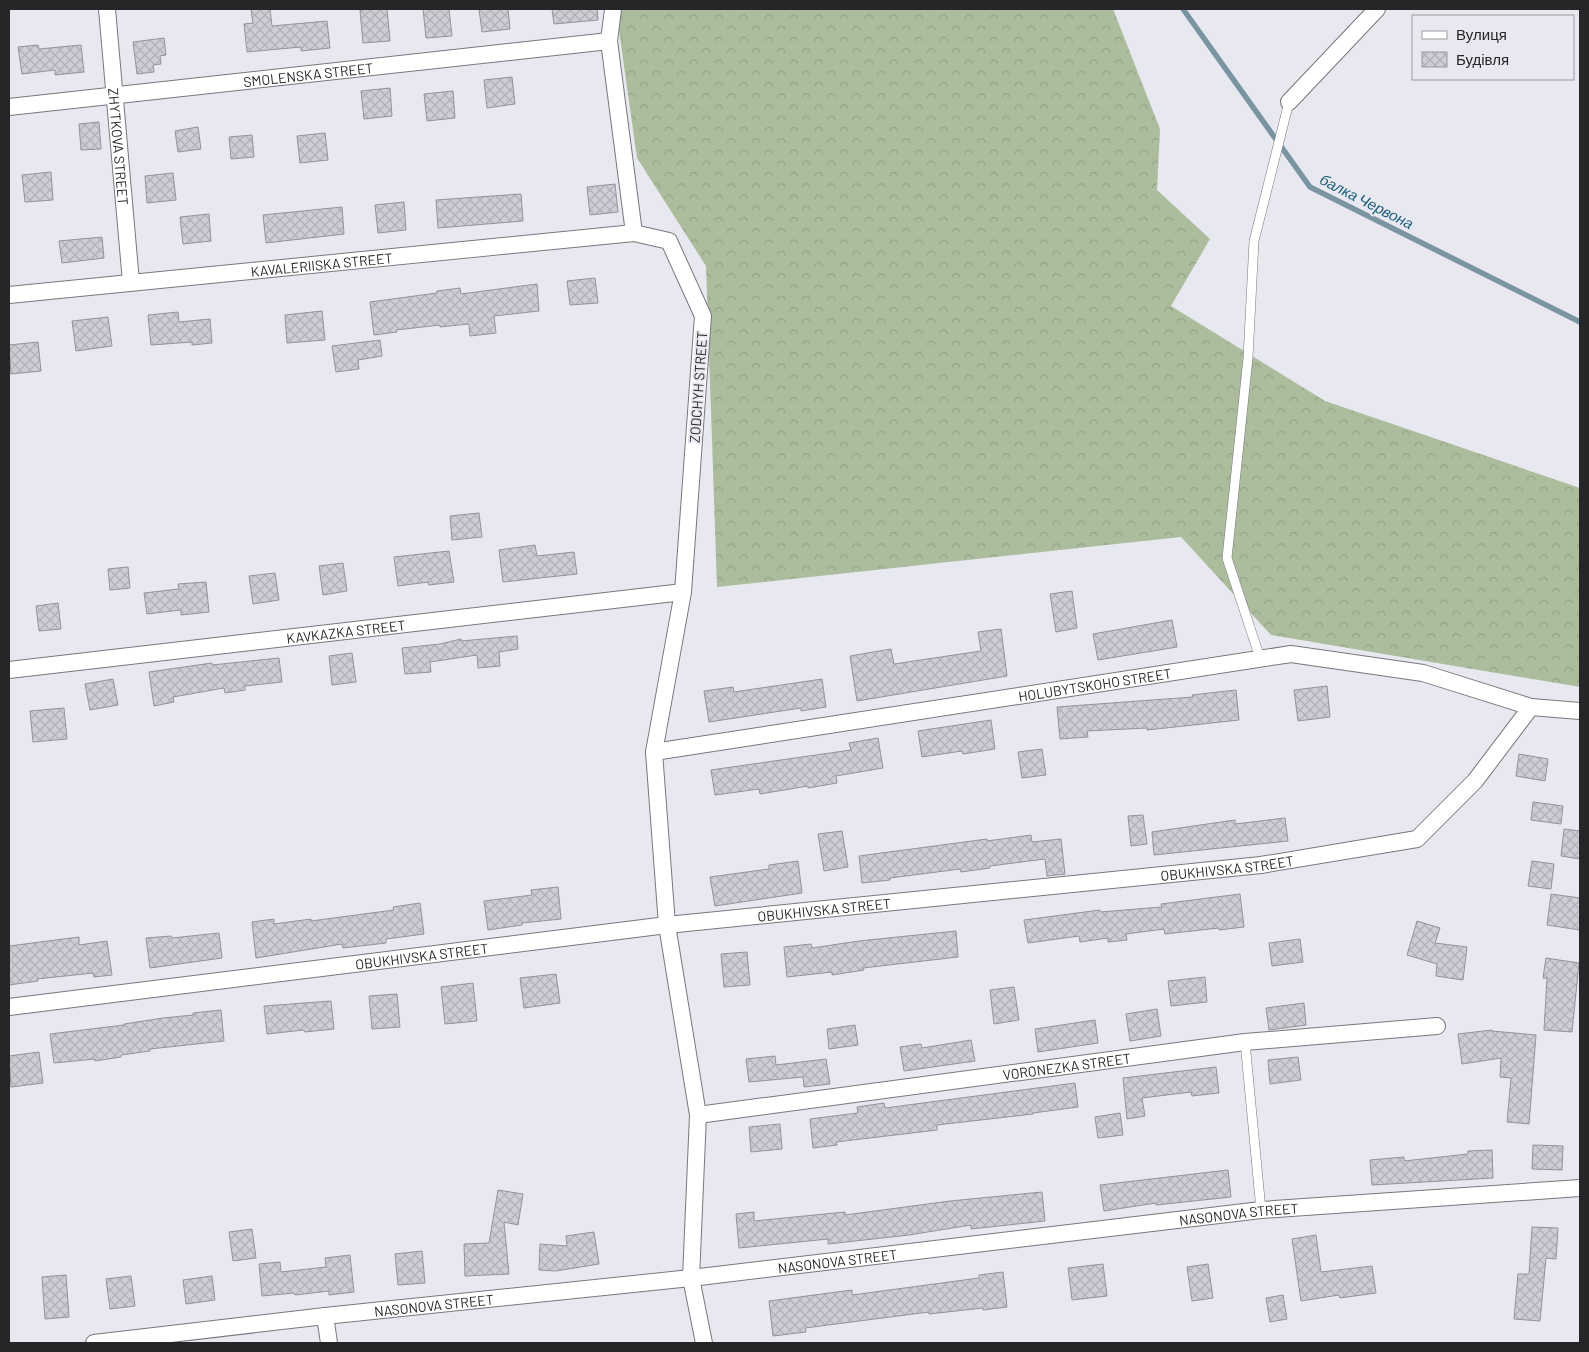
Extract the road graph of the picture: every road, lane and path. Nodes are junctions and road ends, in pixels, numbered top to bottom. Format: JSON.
{"nodes":[{"id":1,"x":107,"y":9,"type":"edge"},
{"id":2,"x":613,"y":9,"type":"edge"},
{"id":3,"x":1377,"y":9,"type":"edge"},
{"id":4,"x":609,"y":41,"type":"junction"},
{"id":5,"x":114,"y":95,"type":"junction"},
{"id":6,"x":1289,"y":102,"type":"joint"},
{"id":7,"x":9,"y":107,"type":"edge"},
{"id":8,"x":634,"y":233,"type":"junction"},
{"id":9,"x":131,"y":282,"type":"junction"},
{"id":10,"x":9,"y":295,"type":"edge"},
{"id":11,"x":683,"y":592,"type":"junction"},
{"id":12,"x":1260,"y":658,"type":"junction"},
{"id":13,"x":9,"y":670,"type":"edge"},
{"id":14,"x":1531,"y":707,"type":"junction"},
{"id":15,"x":1580,"y":711,"type":"edge"},
{"id":16,"x":654,"y":752,"type":"junction"},
{"id":17,"x":667,"y":925,"type":"junction"},
{"id":18,"x":9,"y":1007,"type":"edge"},
{"id":19,"x":1437,"y":1026,"type":"dead end"},
{"id":20,"x":1245,"y":1042,"type":"junction"},
{"id":21,"x":698,"y":1115,"type":"junction"},
{"id":22,"x":1580,"y":1188,"type":"edge"},
{"id":23,"x":1261,"y":1210,"type":"junction"},
{"id":24,"x":691,"y":1278,"type":"junction"},
{"id":25,"x":325,"y":1316,"type":"junction"},
{"id":26,"x":94,"y":1343,"type":"edge"},
{"id":27,"x":329,"y":1343,"type":"edge"},
{"id":28,"x":704,"y":1343,"type":"edge"}],
"edges":[{"from":1,"to":5,"type":"street","name":"ZHYTKOVA STREET"},
{"from":2,"to":4,"type":"street"},
{"from":3,"to":6,"type":"street"},
{"from":4,"to":5,"type":"street","name":"SMOLENSKA STREET"},
{"from":4,"to":8,"type":"street"},
{"from":5,"to":7,"type":"street","name":"SMOLENSKA STREET"},
{"from":5,"to":9,"type":"street","name":"ZHYTKOVA STREET"},
{"from":6,"to":12,"type":"lane"},
{"from":8,"to":9,"type":"street","name":"KAVALERIISKA STREET"},
{"from":8,"to":11,"type":"street","name":"ZODCHYH STREET"},
{"from":9,"to":10,"type":"street","name":"KAVALERIISKA STREET"},
{"from":11,"to":13,"type":"street","name":"KAVKAZKA STREET"},
{"from":11,"to":16,"type":"street"},
{"from":12,"to":14,"type":"street","name":"HOLUBYTSKOHO STREET"},
{"from":12,"to":16,"type":"street","name":"HOLUBYTSKOHO STREET"},
{"from":14,"to":15,"type":"street"},
{"from":14,"to":17,"type":"street","name":"OBUKHIVSKA STREET"},
{"from":16,"to":17,"type":"street"},
{"from":17,"to":18,"type":"street","name":"OBUKHIVSKA STREET"},
{"from":17,"to":21,"type":"street"},
{"from":19,"to":20,"type":"street","name":"VORONEZKA STREET"},
{"from":20,"to":21,"type":"street","name":"VORONEZKA STREET"},
{"from":20,"to":23,"type":"lane"},
{"from":21,"to":24,"type":"street"},
{"from":22,"to":23,"type":"street","name":"NASONOVA STREET"},
{"from":23,"to":24,"type":"street","name":"NASONOVA STREET"},
{"from":24,"to":25,"type":"street","name":"NASONOVA STREET"},
{"from":24,"to":28,"type":"street"},
{"from":25,"to":26,"type":"street","name":"NASONOVA STREET"},
{"from":25,"to":27,"type":"street"}]}
